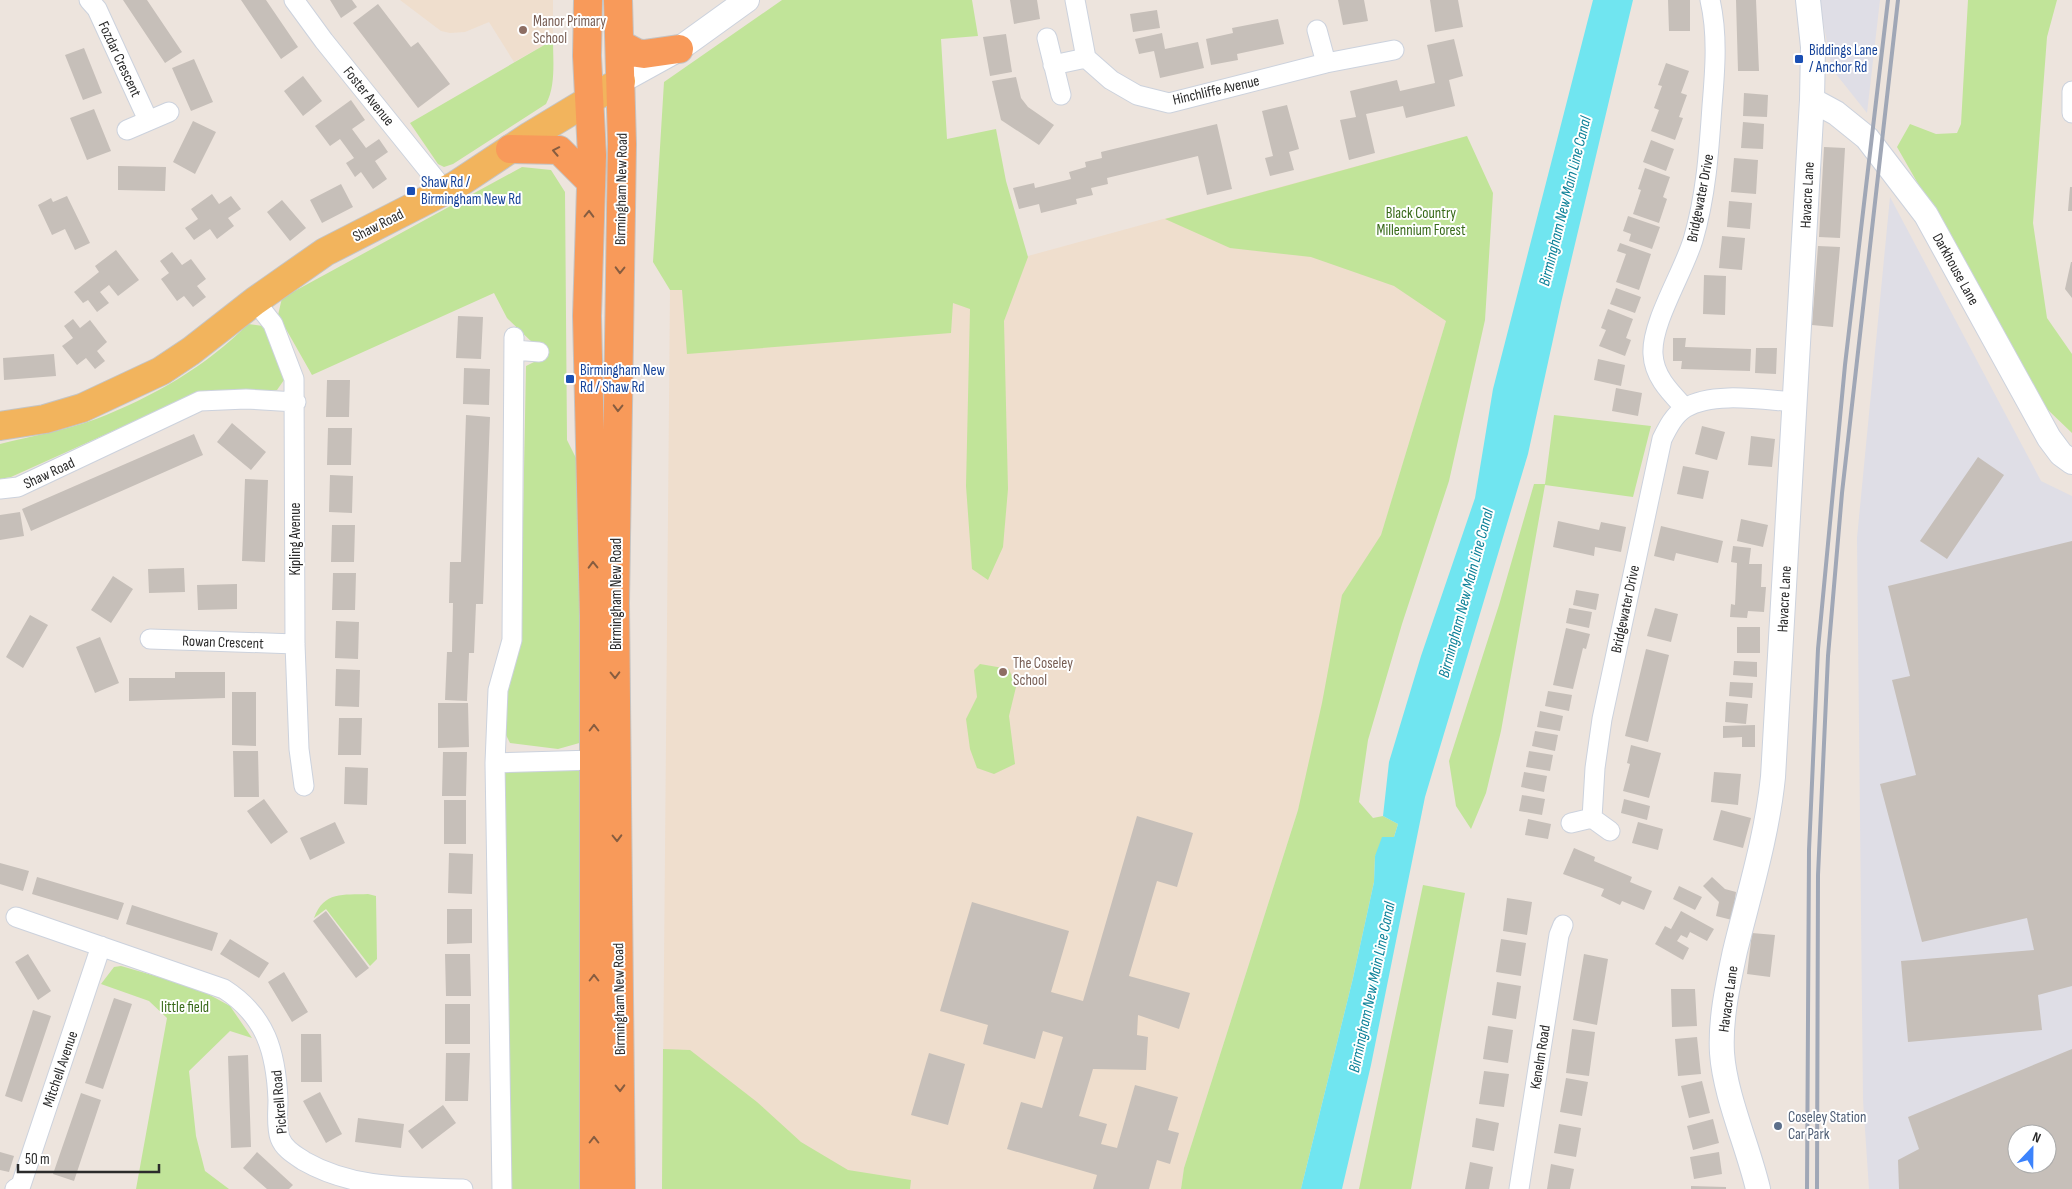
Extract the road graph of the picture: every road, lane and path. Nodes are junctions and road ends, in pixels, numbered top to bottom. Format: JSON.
{"nodes":[{"id":1,"x":89,"y":0,"type":"edge"},
{"id":2,"x":294,"y":0,"type":"edge"},
{"id":3,"x":588,"y":0,"type":"edge"},
{"id":4,"x":618,"y":0,"type":"edge"},
{"id":5,"x":748,"y":0,"type":"edge"},
{"id":6,"x":1075,"y":0,"type":"edge"},
{"id":7,"x":1710,"y":0,"type":"edge"},
{"id":8,"x":1808,"y":0,"type":"edge"},
{"id":9,"x":1317,"y":30,"type":"dead end"},
{"id":10,"x":1047,"y":38,"type":"dead end"},
{"id":11,"x":620,"y":44,"type":"junction"},
{"id":12,"x":678,"y":49,"type":"junction"},
{"id":13,"x":1394,"y":50,"type":"dead end"},
{"id":14,"x":1086,"y":58,"type":"junction"},
{"id":15,"x":1326,"y":63,"type":"junction"},
{"id":16,"x":1053,"y":65,"type":"junction"},
{"id":17,"x":621,"y":81,"type":"junction"},
{"id":18,"x":2072,"y":91,"type":"edge"},
{"id":19,"x":1061,"y":95,"type":"dead end"},
{"id":20,"x":589,"y":100,"type":"junction"},
{"id":21,"x":1812,"y":100,"type":"junction"},
{"id":22,"x":169,"y":112,"type":"dead end"},
{"id":23,"x":2072,"y":113,"type":"edge"},
{"id":24,"x":148,"y":120,"type":"junction"},
{"id":25,"x":127,"y":130,"type":"dead end"},
{"id":26,"x":510,"y":149,"type":"junction"},
{"id":27,"x":590,"y":181,"type":"junction"},
{"id":28,"x":445,"y":191,"type":"junction"},
{"id":29,"x":255,"y":300,"type":"junction"},
{"id":30,"x":539,"y":352,"type":"dead end"},
{"id":31,"x":296,"y":402,"type":"junction"},
{"id":32,"x":1796,"y":402,"type":"junction"},
{"id":33,"x":1685,"y":408,"type":"junction"},
{"id":34,"x":0,"y":426,"type":"edge"},
{"id":35,"x":2072,"y":462,"type":"edge"},
{"id":36,"x":0,"y":489,"type":"edge"},
{"id":37,"x":150,"y":639,"type":"dead end"},
{"id":38,"x":295,"y":644,"type":"junction"},
{"id":39,"x":594,"y":760,"type":"junction"},
{"id":40,"x":495,"y":763,"type":"junction"},
{"id":41,"x":304,"y":786,"type":"dead end"},
{"id":42,"x":1592,"y":818,"type":"junction"},
{"id":43,"x":1571,"y":823,"type":"dead end"},
{"id":44,"x":1610,"y":831,"type":"dead end"},
{"id":45,"x":16,"y":917,"type":"dead end"},
{"id":46,"x":1563,"y":925,"type":"dead end"},
{"id":47,"x":101,"y":946,"type":"junction"},
{"id":48,"x":16,"y":1189,"type":"edge"},
{"id":49,"x":463,"y":1189,"type":"edge"},
{"id":50,"x":502,"y":1189,"type":"edge"},
{"id":51,"x":594,"y":1189,"type":"edge"},
{"id":52,"x":621,"y":1189,"type":"edge"},
{"id":53,"x":1519,"y":1189,"type":"edge"},
{"id":54,"x":1758,"y":1189,"type":"edge"}],
"edges":[{"from":1,"to":24,"type":"street","name":"Fozdar Crescent"},
{"from":2,"to":28,"type":"street","name":"Foster Avenue"},
{"from":3,"to":20,"type":"highway","name":"Birmingham New Road"},
{"from":4,"to":11,"type":"highway","name":"Birmingham New Road"},
{"from":5,"to":12,"type":"street","name":"Shaw Road"},
{"from":6,"to":14,"type":"street"},
{"from":7,"to":33,"type":"street","name":"Bridgewater Drive"},
{"from":8,"to":21,"type":"street","name":"Havacre Lane"},
{"from":9,"to":15,"type":"street"},
{"from":10,"to":16,"type":"street"},
{"from":11,"to":12,"type":"highway"},
{"from":11,"to":17,"type":"highway","name":"Birmingham New Road"},
{"from":12,"to":17,"type":"street","name":"Shaw Road"},
{"from":13,"to":15,"type":"street","name":"Hinchliffe Avenue"},
{"from":14,"to":15,"type":"street","name":"Hinchliffe Avenue"},
{"from":14,"to":16,"type":"street"},
{"from":16,"to":19,"type":"street"},
{"from":17,"to":20,"type":"main road","name":"Shaw Road"},
{"from":17,"to":52,"type":"highway","name":"Birmingham New Road","one_way":true},
{"from":18,"to":23,"type":"street"},
{"from":20,"to":26,"type":"main road","name":"Shaw Road"},
{"from":20,"to":27,"type":"highway","name":"Birmingham New Road"},
{"from":21,"to":32,"type":"street","name":"Havacre Lane"},
{"from":21,"to":35,"type":"street","name":"Darkhouse Lane"},
{"from":22,"to":24,"type":"street"},
{"from":24,"to":25,"type":"street"},
{"from":27,"to":26,"type":"highway","one_way":true},
{"from":26,"to":28,"type":"main road","name":"Shaw Road"},
{"from":39,"to":27,"type":"highway","name":"Birmingham New Road","one_way":true},
{"from":28,"to":29,"type":"main road","name":"Shaw Road"},
{"from":29,"to":31,"type":"street","name":"Kipling Avenue"},
{"from":29,"to":34,"type":"main road","name":"Shaw Road"},
{"from":30,"to":40,"type":"street"},
{"from":31,"to":36,"type":"street","name":"Shaw Road"},
{"from":31,"to":38,"type":"street","name":"Kipling Avenue"},
{"from":32,"to":33,"type":"street"},
{"from":32,"to":54,"type":"street","name":"Havacre Lane"},
{"from":33,"to":42,"type":"street","name":"Bridgewater Drive"},
{"from":37,"to":38,"type":"street","name":"Rowan Crescent"},
{"from":38,"to":41,"type":"street","name":"Kipling Avenue"},
{"from":39,"to":40,"type":"street"},
{"from":51,"to":39,"type":"highway","name":"Birmingham New Road","one_way":true},
{"from":40,"to":50,"type":"street"},
{"from":42,"to":43,"type":"street"},
{"from":42,"to":44,"type":"street"},
{"from":45,"to":47,"type":"street","name":"Pickrell Road"},
{"from":46,"to":53,"type":"street","name":"Kenelm Road"},
{"from":47,"to":48,"type":"street","name":"Mitchell Avenue"},
{"from":47,"to":49,"type":"street","name":"Pickrell Road"}]}
